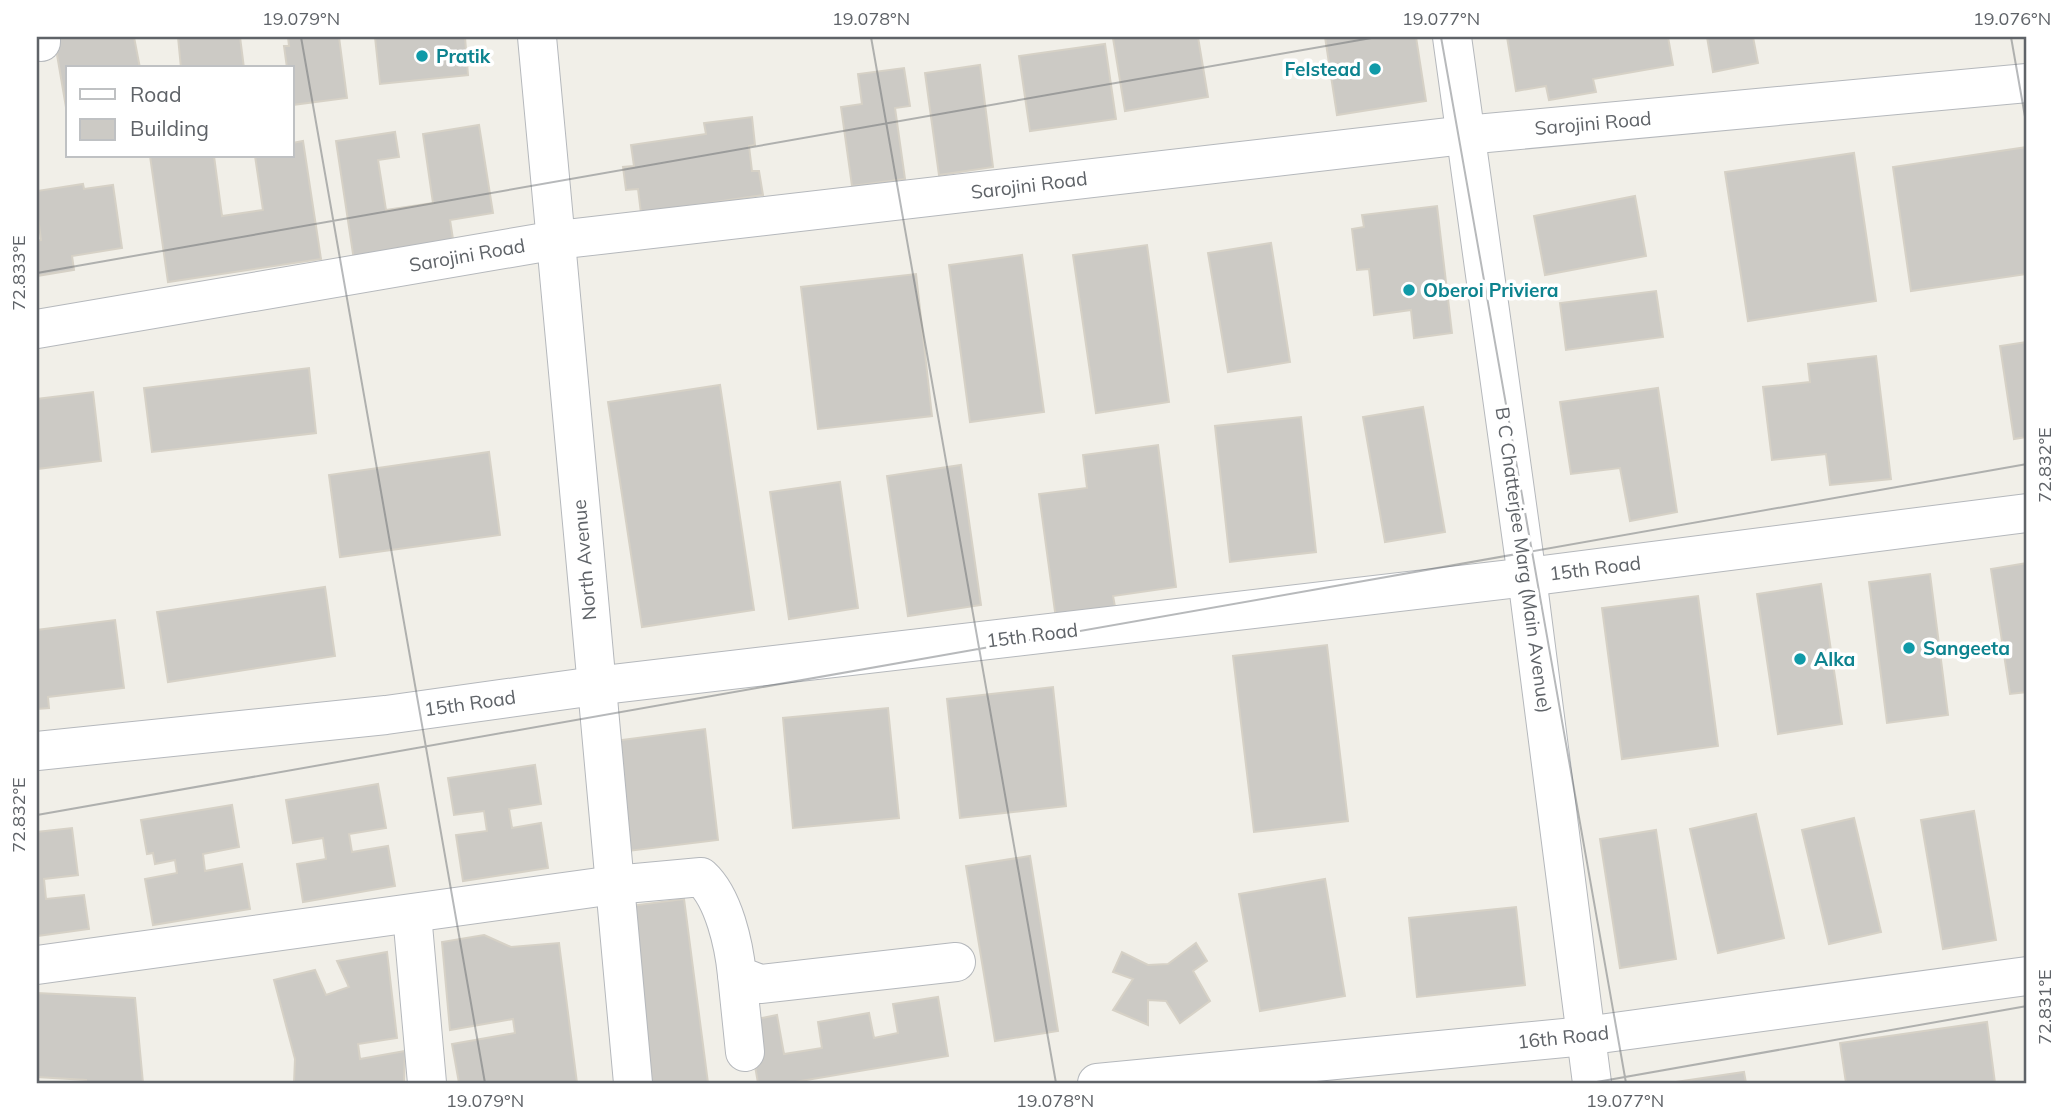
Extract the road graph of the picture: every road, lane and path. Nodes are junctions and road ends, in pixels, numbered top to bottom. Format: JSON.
{"nodes":[{"id":1,"x":537,"y":37,"type":"edge"},
{"id":2,"x":1452,"y":37,"type":"edge"},
{"id":3,"x":2027,"y":83,"type":"edge"},
{"id":4,"x":1465,"y":135,"type":"junction"},
{"id":5,"x":557,"y":240,"type":"junction"},
{"id":6,"x":37,"y":329,"type":"edge"},
{"id":7,"x":2027,"y":513,"type":"edge"},
{"id":8,"x":1527,"y":577,"type":"junction"},
{"id":9,"x":595,"y":686,"type":"junction"},
{"id":10,"x":37,"y":751,"type":"edge"},
{"id":11,"x":614,"y":885,"type":"junction"},
{"id":12,"x":412,"y":914,"type":"junction"},
{"id":13,"x":956,"y":962,"type":"dead end"},
{"id":14,"x":37,"y":965,"type":"edge"},
{"id":15,"x":737,"y":975,"type":"junction"},
{"id":16,"x":2027,"y":976,"type":"edge"},
{"id":17,"x":1585,"y":1036,"type":"junction"},
{"id":18,"x":745,"y":1052,"type":"dead end"},
{"id":19,"x":427,"y":1083,"type":"edge"},
{"id":20,"x":633,"y":1083,"type":"edge"},
{"id":21,"x":1097,"y":1083,"type":"edge"},
{"id":22,"x":1592,"y":1083,"type":"edge"}],
"edges":[{"from":1,"to":5,"type":"street","name":"North Avenue"},
{"from":2,"to":4,"type":"street","name":"B C Chatterjee Marg (Main Avenue)"},
{"from":3,"to":4,"type":"street","name":"Sarojini Road"},
{"from":4,"to":5,"type":"street","name":"Sarojini Road"},
{"from":4,"to":8,"type":"street","name":"B C Chatterjee Marg (Main Avenue)"},
{"from":5,"to":6,"type":"street","name":"Sarojini Road"},
{"from":5,"to":9,"type":"street","name":"North Avenue"},
{"from":7,"to":8,"type":"street","name":"15th Road"},
{"from":8,"to":9,"type":"street","name":"15th Road"},
{"from":8,"to":17,"type":"street","name":"B C Chatterjee Marg (Main Avenue)"},
{"from":9,"to":10,"type":"street","name":"15th Road"},
{"from":9,"to":11,"type":"street","name":"North Avenue"},
{"from":11,"to":12,"type":"street"},
{"from":11,"to":15,"type":"street"},
{"from":11,"to":20,"type":"street","name":"North Avenue"},
{"from":12,"to":14,"type":"street"},
{"from":12,"to":19,"type":"street"},
{"from":13,"to":15,"type":"street"},
{"from":15,"to":18,"type":"street"},
{"from":16,"to":17,"type":"street","name":"16th Road"},
{"from":17,"to":21,"type":"street","name":"16th Road"},
{"from":17,"to":22,"type":"street","name":"B C Chatterjee Marg (Main Avenue)"}]}
